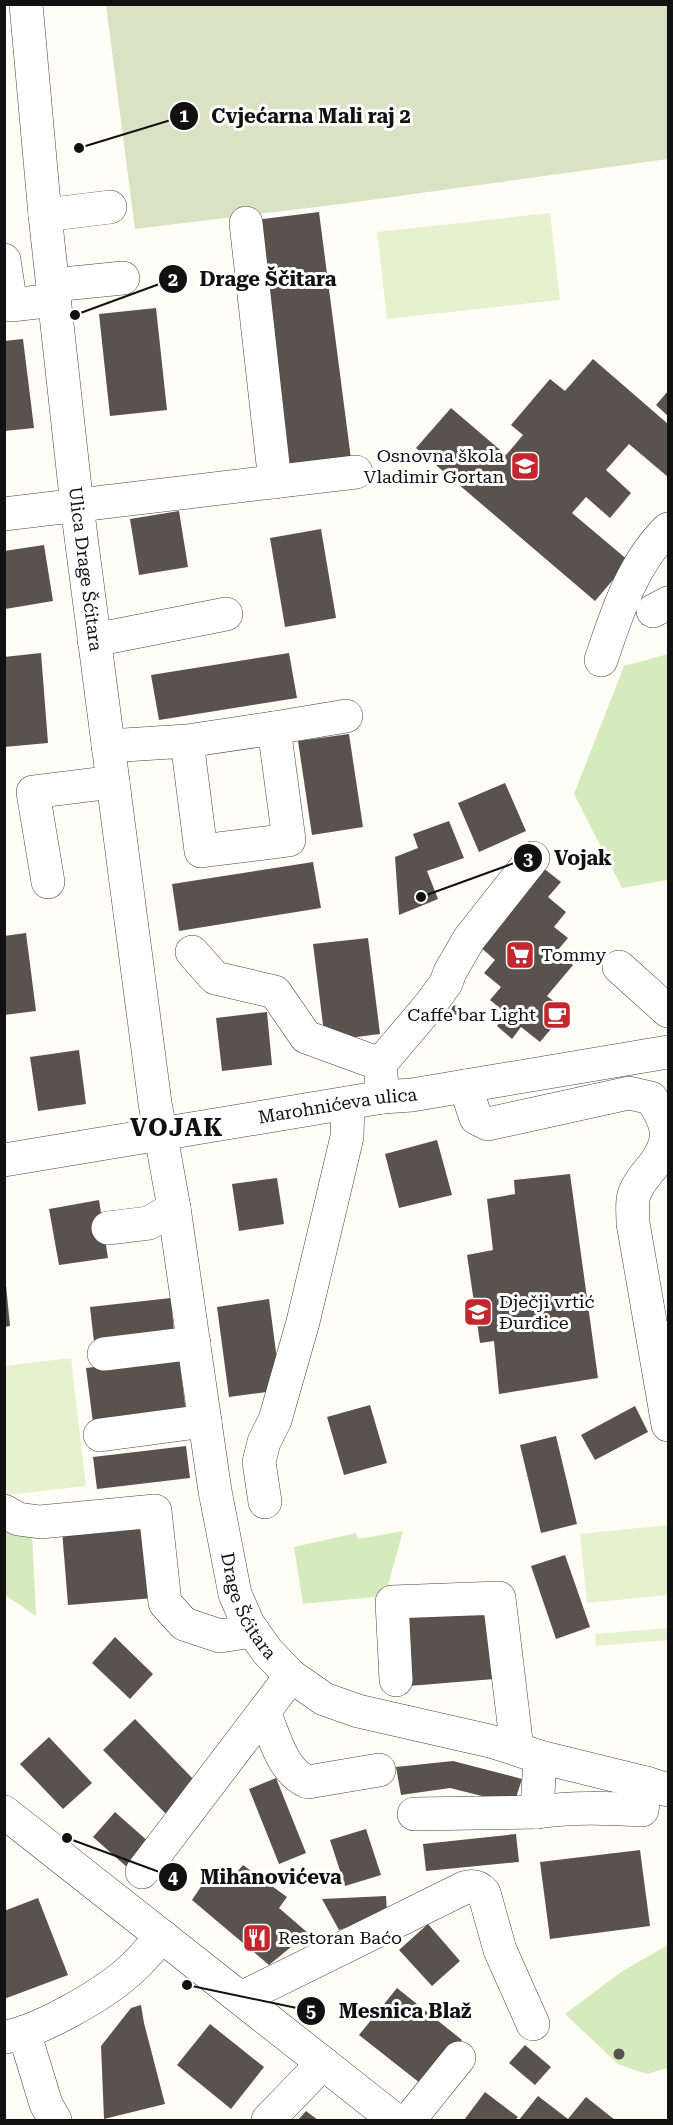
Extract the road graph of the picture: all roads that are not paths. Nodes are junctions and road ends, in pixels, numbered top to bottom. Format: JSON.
{"nodes":[{"id":1,"x":26,"y":4,"type":"edge"},
{"id":2,"x":110,"y":207,"type":"dead end"},
{"id":3,"x":45,"y":215,"type":"junction"},
{"id":4,"x":246,"y":223,"type":"dead end"},
{"id":5,"x":4,"y":260,"type":"edge"},
{"id":6,"x":123,"y":278,"type":"dead end"},
{"id":7,"x":54,"y":293,"type":"junction"},
{"id":8,"x":356,"y":472,"type":"dead end"},
{"id":9,"x":274,"y":482,"type":"junction"},
{"id":10,"x":77,"y":506,"type":"junction"},
{"id":11,"x":4,"y":514,"type":"edge"},
{"id":12,"x":669,"y":529,"type":"edge"},
{"id":13,"x":226,"y":614,"type":"dead end"},
{"id":14,"x":94,"y":640,"type":"junction"},
{"id":15,"x":601,"y":660,"type":"dead end"},
{"id":16,"x":346,"y":716,"type":"dead end"},
{"id":17,"x":274,"y":728,"type":"junction"},
{"id":18,"x":187,"y":741,"type":"junction"},
{"id":19,"x":108,"y":746,"type":"junction"},
{"id":20,"x":113,"y":782,"type":"junction"},
{"id":21,"x":533,"y":858,"type":"dead end"},
{"id":22,"x":48,"y":882,"type":"dead end"},
{"id":23,"x":192,"y":952,"type":"dead end"},
{"id":24,"x":620,"y":967,"type":"dead end"},
{"id":25,"x":669,"y":1011,"type":"edge"},
{"id":26,"x":669,"y":1052,"type":"edge"},
{"id":27,"x":380,"y":1064,"type":"junction"},
{"id":28,"x":465,"y":1086,"type":"junction"},
{"id":29,"x":383,"y":1097,"type":"junction"},
{"id":30,"x":348,"y":1103,"type":"junction"},
{"id":31,"x":160,"y":1133,"type":"junction"},
{"id":32,"x":668,"y":1133,"type":"edge"},
{"id":33,"x":4,"y":1160,"type":"edge"},
{"id":34,"x":174,"y":1208,"type":"junction"},
{"id":35,"x":108,"y":1228,"type":"dead end"},
{"id":36,"x":194,"y":1343,"type":"junction"},
{"id":37,"x":104,"y":1354,"type":"dead end"},
{"id":38,"x":205,"y":1421,"type":"junction"},
{"id":39,"x":669,"y":1425,"type":"edge"},
{"id":40,"x":100,"y":1435,"type":"dead end"},
{"id":41,"x":266,"y":1502,"type":"dead end"},
{"id":42,"x":4,"y":1511,"type":"edge"},
{"id":43,"x":253,"y":1631,"type":"junction"},
{"id":44,"x":291,"y":1676,"type":"junction"},
{"id":45,"x":396,"y":1680,"type":"dead end"},
{"id":46,"x":264,"y":1712,"type":"junction"},
{"id":47,"x":528,"y":1753,"type":"junction"},
{"id":48,"x":379,"y":1770,"type":"dead end"},
{"id":49,"x":657,"y":1786,"type":"edge"},
{"id":50,"x":4,"y":1812,"type":"edge"},
{"id":51,"x":537,"y":1812,"type":"junction"},
{"id":52,"x":414,"y":1814,"type":"dead end"},
{"id":53,"x":142,"y":1872,"type":"dead end"},
{"id":54,"x":162,"y":1936,"type":"junction"},
{"id":55,"x":241,"y":1998,"type":"junction"},
{"id":56,"x":533,"y":2024,"type":"dead end"},
{"id":57,"x":14,"y":2035,"type":"edge"},
{"id":58,"x":459,"y":2058,"type":"dead end"},
{"id":59,"x":323,"y":2063,"type":"junction"},
{"id":60,"x":55,"y":2121,"type":"edge"},
{"id":61,"x":268,"y":2121,"type":"edge"},
{"id":62,"x":395,"y":2121,"type":"edge"},
{"id":63,"x":409,"y":2121,"type":"edge"}],
"edges":[{"from":1,"to":3,"type":"street","name":"Ulica Drage Šćitara"},
{"from":2,"to":3,"type":"street"},
{"from":3,"to":7,"type":"street","name":"Ulica Drage Šćitara"},
{"from":4,"to":9,"type":"street"},
{"from":5,"to":7,"type":"street"},
{"from":6,"to":7,"type":"street"},
{"from":7,"to":10,"type":"street","name":"Ulica Drage Šćitara"},
{"from":8,"to":9,"type":"street"},
{"from":9,"to":10,"type":"street"},
{"from":10,"to":11,"type":"street"},
{"from":10,"to":14,"type":"street","name":"Ulica Drage Šćitara"},
{"from":12,"to":15,"type":"street"},
{"from":13,"to":14,"type":"street"},
{"from":14,"to":19,"type":"street","name":"Ulica Drage Šćitara"},
{"from":16,"to":17,"type":"street"},
{"from":17,"to":18,"type":"street"},
{"from":17,"to":18,"type":"street"},
{"from":18,"to":19,"type":"street"},
{"from":19,"to":20,"type":"street","name":"Ulica Drage Šćitara"},
{"from":20,"to":22,"type":"street"},
{"from":20,"to":31,"type":"street","name":"Ulica Drage Šćitara"},
{"from":21,"to":27,"type":"street"},
{"from":23,"to":27,"type":"street"},
{"from":24,"to":25,"type":"street"},
{"from":26,"to":28,"type":"street","name":"Marohnićeva ulica"},
{"from":27,"to":29,"type":"street"},
{"from":28,"to":29,"type":"street","name":"Marohnićeva ulica"},
{"from":28,"to":32,"type":"street"},
{"from":29,"to":30,"type":"street","name":"Marohnićeva ulica"},
{"from":30,"to":31,"type":"street","name":"Marohnićeva ulica"},
{"from":30,"to":41,"type":"street"},
{"from":31,"to":33,"type":"street","name":"Marohnićeva ulica"},
{"from":31,"to":34,"type":"street","name":"Drage Šćitara"},
{"from":32,"to":39,"type":"street"},
{"from":34,"to":35,"type":"street"},
{"from":34,"to":36,"type":"street","name":"Drage Šćitara"},
{"from":36,"to":37,"type":"street"},
{"from":36,"to":38,"type":"street","name":"Drage Šćitara"},
{"from":38,"to":40,"type":"street"},
{"from":38,"to":43,"type":"street","name":"Drage Šćitara"},
{"from":42,"to":43,"type":"street"},
{"from":43,"to":44,"type":"street","name":"Drage Šćitara"},
{"from":44,"to":46,"type":"street"},
{"from":44,"to":47,"type":"street","name":"Drage Šćitara"},
{"from":45,"to":47,"type":"street"},
{"from":46,"to":48,"type":"street"},
{"from":46,"to":53,"type":"street"},
{"from":47,"to":49,"type":"street","name":"Drage Šćitara"},
{"from":47,"to":51,"type":"street"},
{"from":49,"to":51,"type":"street"},
{"from":50,"to":54,"type":"street"},
{"from":51,"to":52,"type":"street"},
{"from":54,"to":55,"type":"street"},
{"from":54,"to":57,"type":"street"},
{"from":55,"to":56,"type":"street"},
{"from":55,"to":59,"type":"street"},
{"from":57,"to":60,"type":"street"},
{"from":58,"to":63,"type":"street"},
{"from":59,"to":61,"type":"street"},
{"from":59,"to":62,"type":"street"}]}
